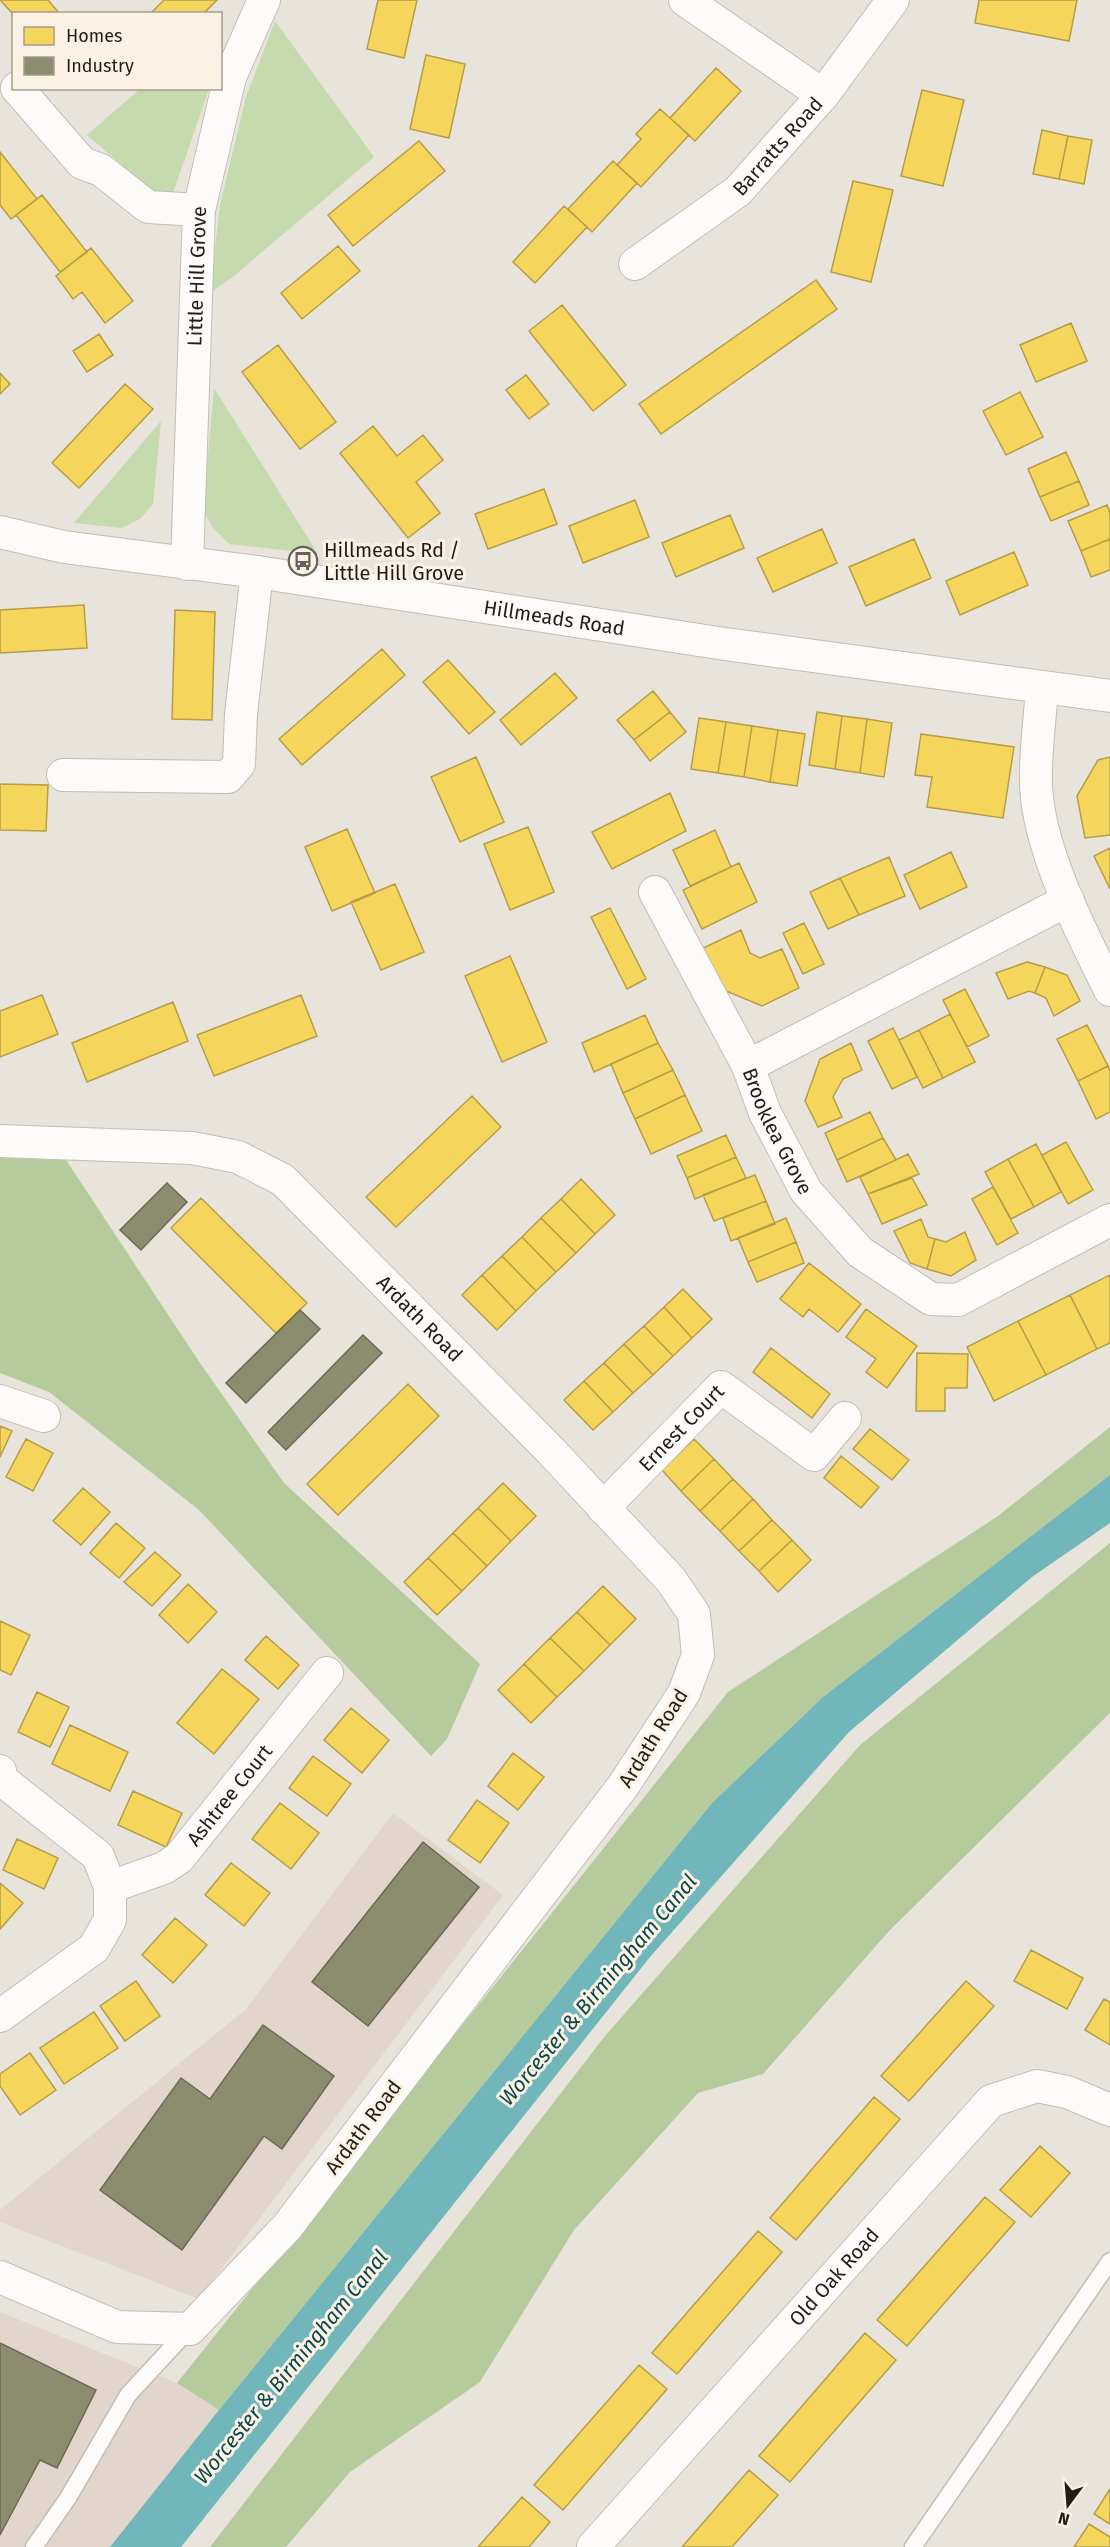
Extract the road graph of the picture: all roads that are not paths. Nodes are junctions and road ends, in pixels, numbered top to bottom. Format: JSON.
{"nodes":[{"id":1,"x":264,"y":0,"type":"edge"},
{"id":2,"x":685,"y":0,"type":"edge"},
{"id":3,"x":893,"y":0,"type":"edge"},
{"id":4,"x":0,"y":69,"type":"edge"},
{"id":5,"x":12,"y":82,"type":"edge"},
{"id":6,"x":19,"y":90,"type":"edge"},
{"id":7,"x":824,"y":95,"type":"junction"},
{"id":8,"x":199,"y":210,"type":"junction"},
{"id":9,"x":636,"y":264,"type":"dead end"},
{"id":10,"x":0,"y":532,"type":"edge"},
{"id":11,"x":187,"y":564,"type":"junction"},
{"id":12,"x":257,"y":572,"type":"junction"},
{"id":13,"x":1042,"y":688,"type":"junction"},
{"id":14,"x":1110,"y":696,"type":"edge"},
{"id":15,"x":63,"y":775,"type":"dead end"},
{"id":16,"x":655,"y":892,"type":"dead end"},
{"id":17,"x":1068,"y":900,"type":"junction"},
{"id":18,"x":1110,"y":990,"type":"edge"},
{"id":19,"x":748,"y":1066,"type":"junction"},
{"id":20,"x":0,"y":1141,"type":"edge"},
{"id":21,"x":1110,"y":1220,"type":"edge"},
{"id":22,"x":0,"y":1401,"type":"edge"},
{"id":23,"x":44,"y":1416,"type":"dead end"},
{"id":24,"x":845,"y":1418,"type":"dead end"},
{"id":25,"x":603,"y":1508,"type":"junction"},
{"id":26,"x":327,"y":1673,"type":"dead end"},
{"id":27,"x":0,"y":1771,"type":"edge"},
{"id":28,"x":110,"y":1887,"type":"junction"},
{"id":29,"x":0,"y":2016,"type":"edge"},
{"id":30,"x":1110,"y":2110,"type":"edge"},
{"id":31,"x":1110,"y":2261,"type":"edge"},
{"id":32,"x":0,"y":2277,"type":"edge"},
{"id":33,"x":190,"y":2329,"type":"junction"},
{"id":34,"x":34,"y":2547,"type":"edge"},
{"id":35,"x":593,"y":2547,"type":"edge"},
{"id":36,"x":913,"y":2547,"type":"edge"}],
"edges":[{"from":1,"to":8,"type":"street","name":"Little Hill Grove"},
{"from":2,"to":7,"type":"street"},
{"from":3,"to":7,"type":"street","name":"Barratts Road"},
{"from":4,"to":5,"type":"street"},
{"from":6,"to":8,"type":"street"},
{"from":7,"to":9,"type":"street","name":"Barratts Road"},
{"from":8,"to":11,"type":"street","name":"Little Hill Grove"},
{"from":10,"to":11,"type":"street","name":"Hillmeads Road"},
{"from":11,"to":12,"type":"street","name":"Hillmeads Road"},
{"from":12,"to":13,"type":"street","name":"Hillmeads Road"},
{"from":12,"to":15,"type":"street"},
{"from":13,"to":14,"type":"street","name":"Hillmeads Road"},
{"from":13,"to":17,"type":"street"},
{"from":16,"to":19,"type":"street"},
{"from":17,"to":18,"type":"street"},
{"from":17,"to":19,"type":"street","name":"Brooklea Grove"},
{"from":19,"to":21,"type":"street","name":"Brooklea Grove"},
{"from":20,"to":25,"type":"street","name":"Ardath Road"},
{"from":22,"to":23,"type":"street"},
{"from":24,"to":25,"type":"street","name":"Ernest Court"},
{"from":25,"to":33,"type":"street","name":"Ardath Road"},
{"from":26,"to":28,"type":"street","name":"Ashtree Court"},
{"from":27,"to":28,"type":"street"},
{"from":28,"to":29,"type":"street"},
{"from":30,"to":35,"type":"street","name":"Old Oak Road"},
{"from":31,"to":36,"type":"lane"},
{"from":32,"to":33,"type":"street"},
{"from":33,"to":34,"type":"lane"}]}
